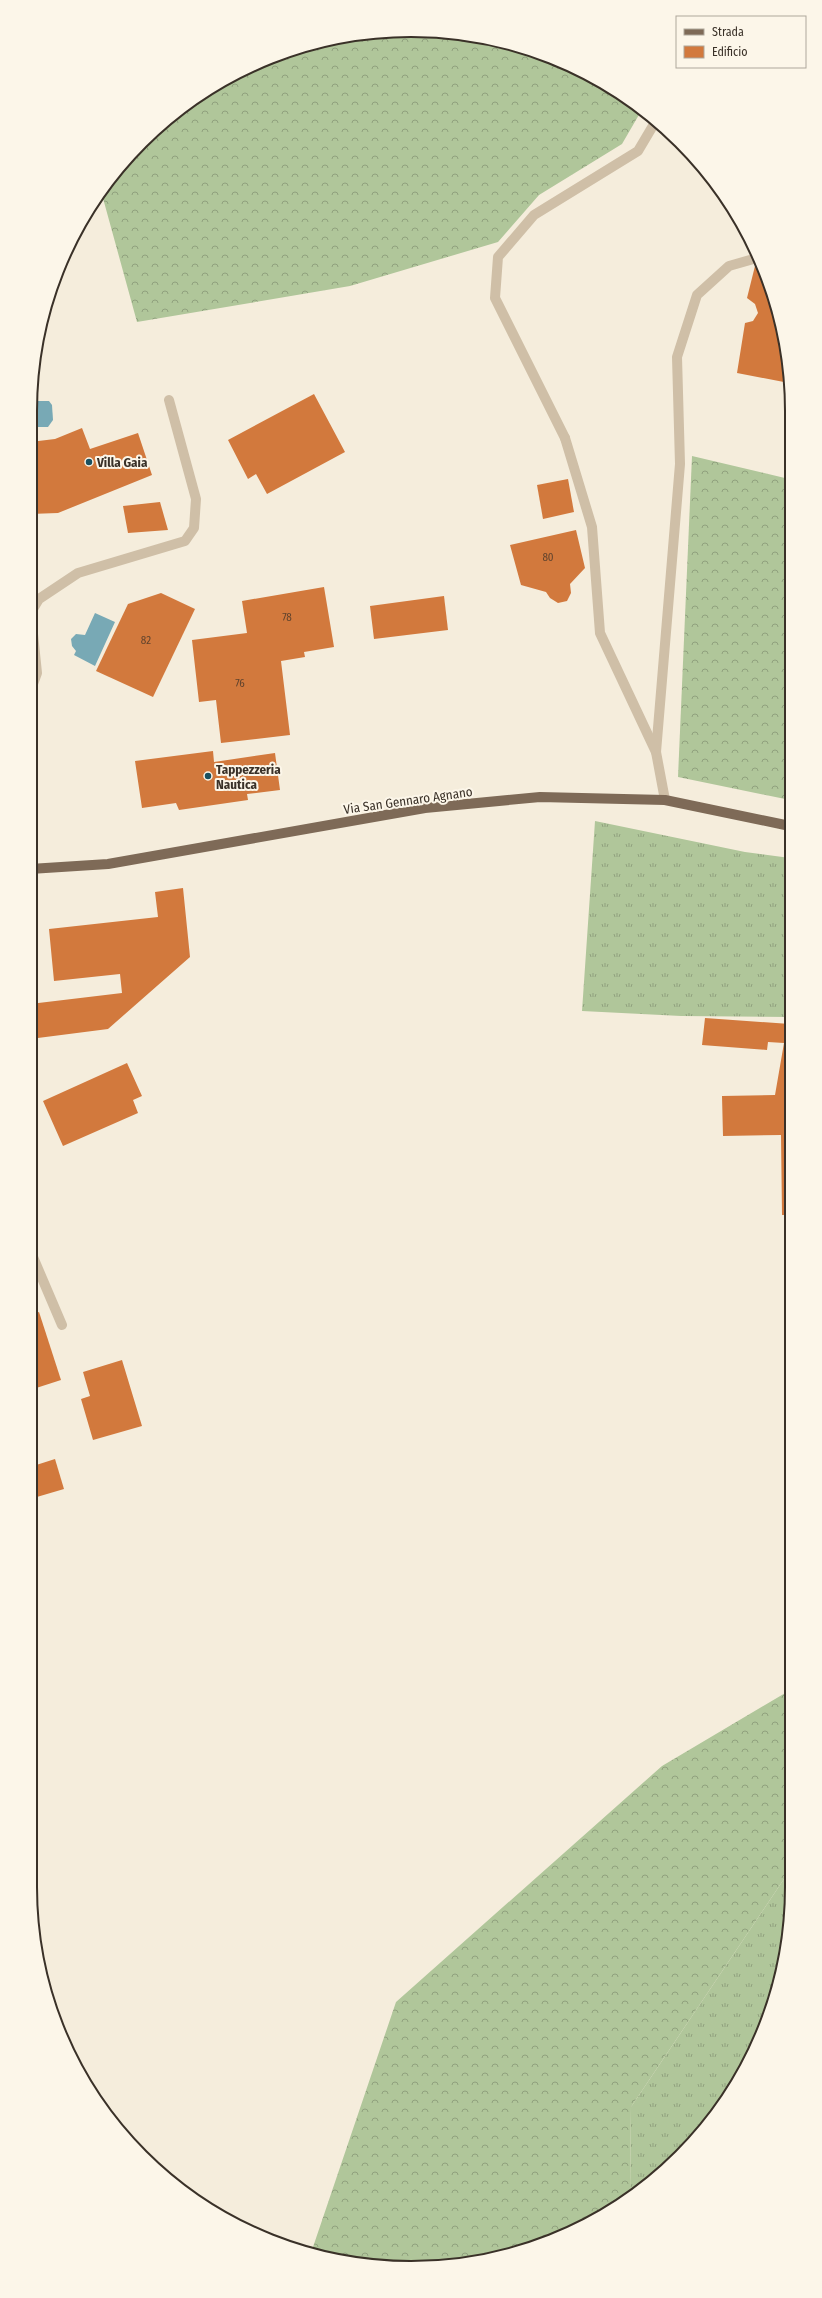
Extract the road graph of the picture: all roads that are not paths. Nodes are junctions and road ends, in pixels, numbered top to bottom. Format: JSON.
{"nodes":[{"id":1,"x":653,"y":126,"type":"edge"},
{"id":2,"x":753,"y":259,"type":"edge"},
{"id":3,"x":170,"y":400,"type":"dead end"},
{"id":4,"x":37,"y":602,"type":"edge"},
{"id":5,"x":656,"y":752,"type":"junction"},
{"id":6,"x":665,"y":800,"type":"junction"},
{"id":7,"x":785,"y":825,"type":"edge"},
{"id":8,"x":37,"y":869,"type":"edge"},
{"id":9,"x":37,"y":1266,"type":"edge"},
{"id":10,"x":62,"y":1325,"type":"dead end"}],
"edges":[{"from":1,"to":5,"type":"street"},
{"from":2,"to":5,"type":"street"},
{"from":3,"to":4,"type":"street"},
{"from":5,"to":6,"type":"street"},
{"from":6,"to":7,"type":"main road","name":"Via San Gennaro Agnano"},
{"from":6,"to":8,"type":"main road","name":"Via San Gennaro Agnano"},
{"from":9,"to":10,"type":"street"}]}
